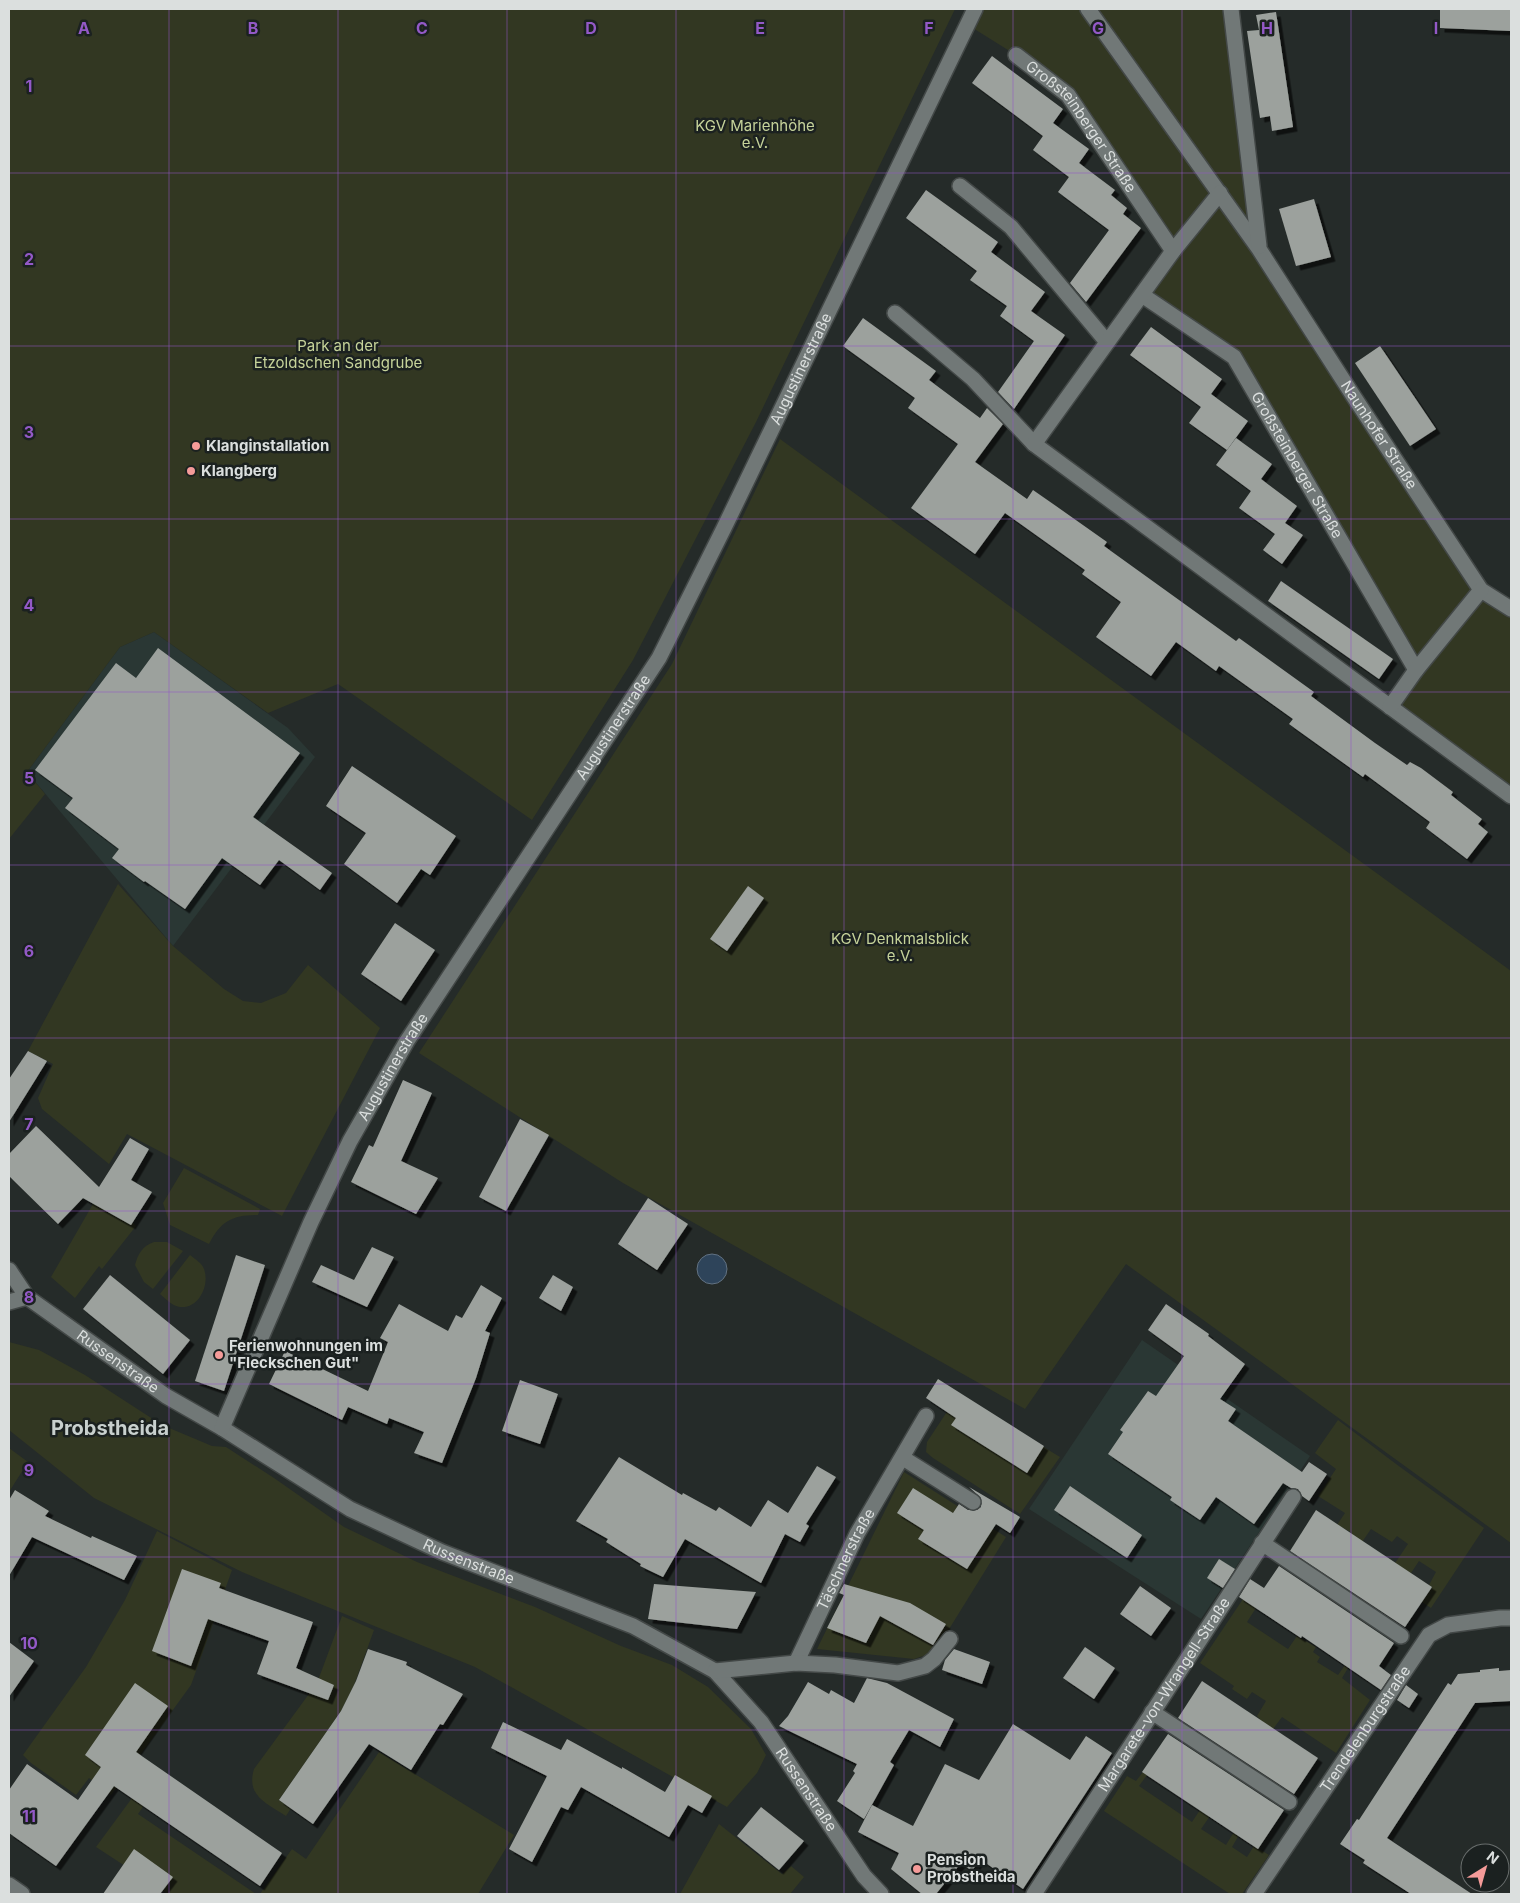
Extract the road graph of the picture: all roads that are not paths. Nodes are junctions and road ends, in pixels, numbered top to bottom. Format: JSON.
{"nodes":[{"id":1,"x":975,"y":9,"type":"edge"},
{"id":2,"x":1088,"y":9,"type":"edge"},
{"id":3,"x":1231,"y":9,"type":"edge"},
{"id":4,"x":1016,"y":55,"type":"dead end"},
{"id":5,"x":960,"y":186,"type":"dead end"},
{"id":6,"x":1220,"y":193,"type":"junction"},
{"id":7,"x":1259,"y":249,"type":"junction"},
{"id":8,"x":1174,"y":251,"type":"junction"},
{"id":9,"x":1142,"y":295,"type":"junction"},
{"id":10,"x":895,"y":314,"type":"dead end"},
{"id":11,"x":1107,"y":342,"type":"junction"},
{"id":12,"x":1034,"y":444,"type":"junction"},
{"id":13,"x":1481,"y":590,"type":"junction"},
{"id":14,"x":1511,"y":609,"type":"edge"},
{"id":15,"x":1416,"y":670,"type":"junction"},
{"id":16,"x":1390,"y":706,"type":"junction"},
{"id":17,"x":1511,"y":796,"type":"edge"},
{"id":18,"x":9,"y":1270,"type":"edge"},
{"id":19,"x":27,"y":1297,"type":"junction"},
{"id":20,"x":9,"y":1302,"type":"edge"},
{"id":21,"x":926,"y":1416,"type":"dead end"},
{"id":22,"x":222,"y":1428,"type":"junction"},
{"id":23,"x":903,"y":1458,"type":"junction"},
{"id":24,"x":1293,"y":1496,"type":"dead end"},
{"id":25,"x":973,"y":1502,"type":"dead end"},
{"id":26,"x":1262,"y":1543,"type":"junction"},
{"id":27,"x":1511,"y":1618,"type":"edge"},
{"id":28,"x":1402,"y":1636,"type":"dead end"},
{"id":29,"x":950,"y":1639,"type":"dead end"},
{"id":30,"x":796,"y":1663,"type":"junction"},
{"id":31,"x":715,"y":1671,"type":"junction"},
{"id":32,"x":1152,"y":1712,"type":"junction"},
{"id":33,"x":1288,"y":1802,"type":"dead end"},
{"id":34,"x":9,"y":1885,"type":"edge"},
{"id":35,"x":22,"y":1894,"type":"edge"},
{"id":36,"x":881,"y":1894,"type":"edge"},
{"id":37,"x":1034,"y":1894,"type":"edge"},
{"id":38,"x":1254,"y":1894,"type":"edge"}],
"edges":[{"from":1,"to":22,"type":"street","name":"Augustinerstraße"},
{"from":2,"to":6,"type":"street","name":"Naunhofer Straße"},
{"from":3,"to":7,"type":"street","name":"Naunhofer Straße"},
{"from":4,"to":8,"type":"street","name":"Großsteinberger Straße"},
{"from":5,"to":11,"type":"street"},
{"from":6,"to":7,"type":"street","name":"Naunhofer Straße"},
{"from":6,"to":8,"type":"street"},
{"from":7,"to":13,"type":"street","name":"Naunhofer Straße"},
{"from":8,"to":9,"type":"street"},
{"from":9,"to":11,"type":"street"},
{"from":9,"to":15,"type":"street","name":"Großsteinberger Straße"},
{"from":10,"to":12,"type":"street"},
{"from":11,"to":12,"type":"street"},
{"from":12,"to":16,"type":"street"},
{"from":13,"to":14,"type":"street","name":"Naunhofer Straße"},
{"from":13,"to":15,"type":"street"},
{"from":15,"to":16,"type":"street"},
{"from":16,"to":17,"type":"street"},
{"from":18,"to":19,"type":"street","name":"Russenstraße"},
{"from":19,"to":20,"type":"street"},
{"from":19,"to":22,"type":"street","name":"Russenstraße"},
{"from":21,"to":23,"type":"street","name":"Täschnerstraße"},
{"from":22,"to":31,"type":"street","name":"Russenstraße"},
{"from":23,"to":25,"type":"street"},
{"from":23,"to":30,"type":"street","name":"Täschnerstraße"},
{"from":24,"to":26,"type":"street","name":"Margarete-von-Wrangell-Straße"},
{"from":26,"to":28,"type":"street"},
{"from":26,"to":32,"type":"street","name":"Margarete-von-Wrangell-Straße"},
{"from":27,"to":38,"type":"street","name":"Trendelenburgstraße"},
{"from":29,"to":30,"type":"street"},
{"from":30,"to":31,"type":"street"},
{"from":31,"to":36,"type":"street","name":"Russenstraße"},
{"from":32,"to":33,"type":"street"},
{"from":32,"to":37,"type":"street","name":"Margarete-von-Wrangell-Straße"},
{"from":34,"to":35,"type":"street"}]}
